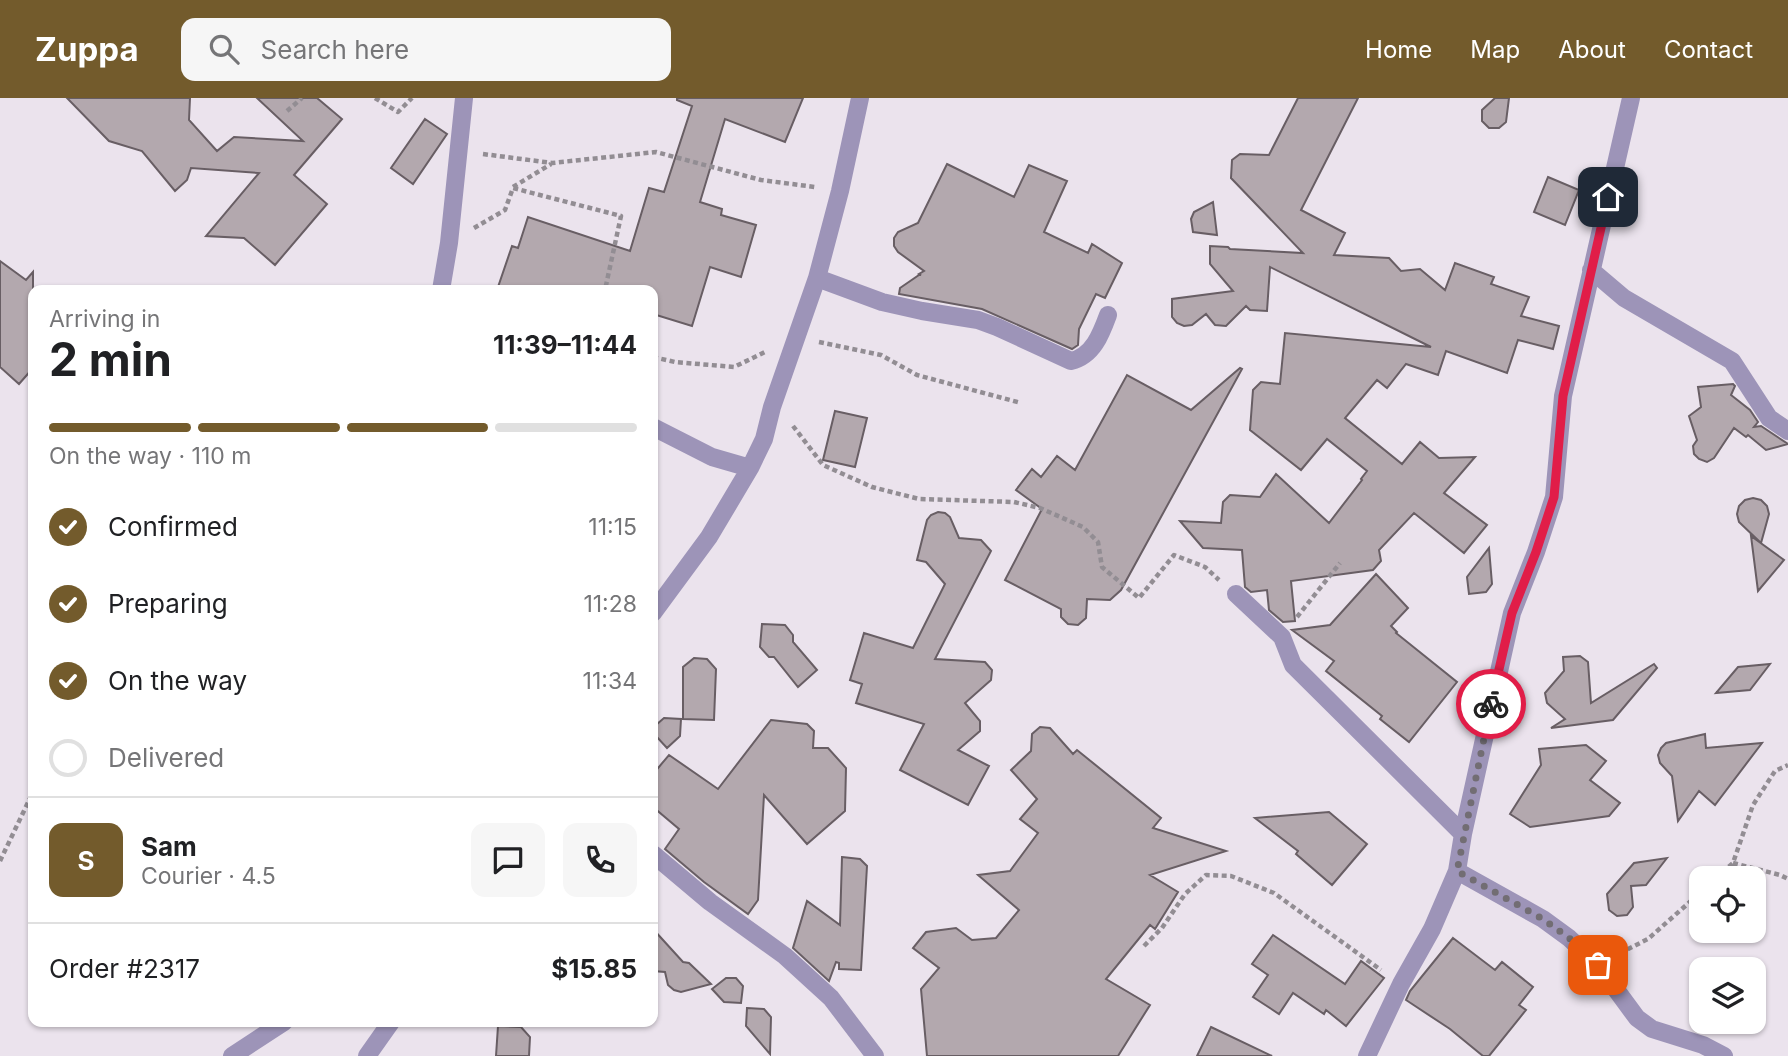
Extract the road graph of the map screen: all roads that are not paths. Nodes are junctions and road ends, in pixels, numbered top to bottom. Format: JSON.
{"nodes":[{"id":1,"x":464,"y":98,"type":"edge"},
{"id":2,"x":860,"y":98,"type":"edge"},
{"id":3,"x":1632,"y":98,"type":"edge"},
{"id":4,"x":1591,"y":270,"type":"junction"},
{"id":5,"x":817,"y":278,"type":"junction"},
{"id":6,"x":441,"y":285,"type":"edge"},
{"id":7,"x":1108,"y":315,"type":"dead end"},
{"id":8,"x":658,"y":429,"type":"edge"},
{"id":9,"x":1788,"y":431,"type":"edge"},
{"id":10,"x":750,"y":468,"type":"junction"},
{"id":11,"x":1236,"y":594,"type":"road end"},
{"id":12,"x":658,"y":606,"type":"edge"},
{"id":13,"x":1463,"y":834,"type":"junction"},
{"id":14,"x":658,"y":859,"type":"edge"},
{"id":15,"x":1457,"y":871,"type":"junction"},
{"id":16,"x":276,"y":1027,"type":"edge"},
{"id":17,"x":387,"y":1027,"type":"edge"},
{"id":18,"x":232,"y":1056,"type":"edge"},
{"id":19,"x":367,"y":1056,"type":"edge"},
{"id":20,"x":875,"y":1056,"type":"edge"},
{"id":21,"x":1367,"y":1056,"type":"edge"},
{"id":22,"x":1724,"y":1056,"type":"edge"}],
"edges":[{"from":1,"to":6,"type":"street"},
{"from":2,"to":5,"type":"street"},
{"from":3,"to":4,"type":"street"},
{"from":4,"to":9,"type":"street"},
{"from":4,"to":13,"type":"street"},
{"from":5,"to":7,"type":"street"},
{"from":5,"to":10,"type":"street"},
{"from":8,"to":10,"type":"street"},
{"from":10,"to":12,"type":"street"},
{"from":11,"to":13,"type":"street"},
{"from":13,"to":15,"type":"street"},
{"from":14,"to":20,"type":"street"},
{"from":15,"to":21,"type":"street"},
{"from":15,"to":22,"type":"street"},
{"from":16,"to":18,"type":"street"},
{"from":17,"to":19,"type":"street"}]}
